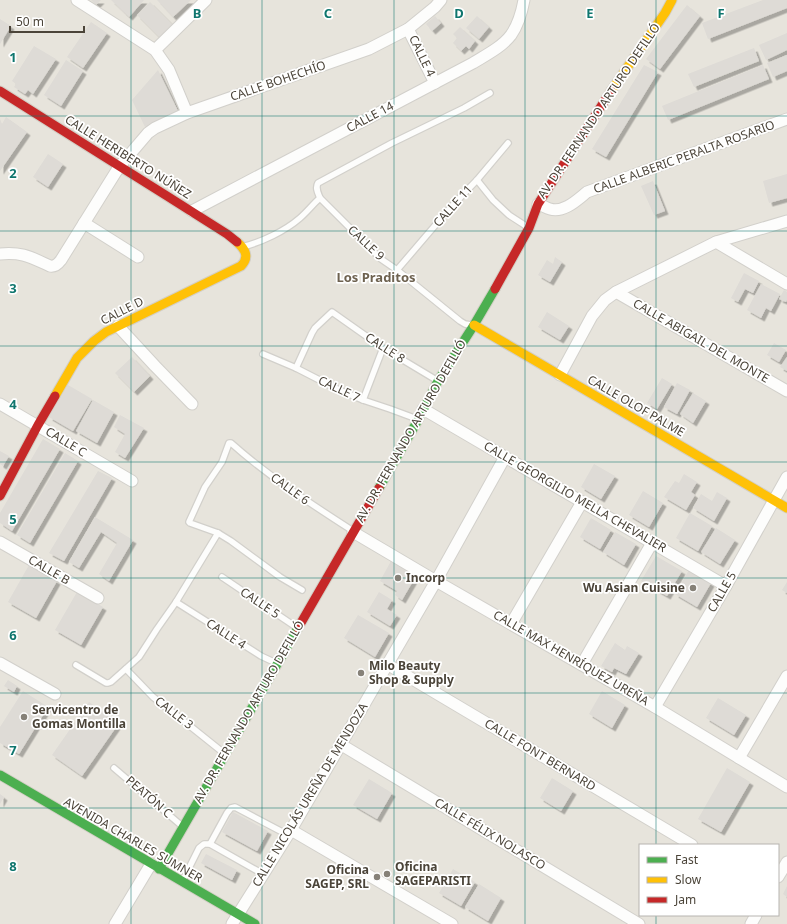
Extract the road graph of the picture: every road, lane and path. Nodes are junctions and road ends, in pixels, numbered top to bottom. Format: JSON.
{"nodes":[{"id":1,"x":77,"y":0,"type":"edge"},
{"id":2,"x":206,"y":0,"type":"edge"},
{"id":3,"x":441,"y":0,"type":"edge"},
{"id":4,"x":524,"y":0,"type":"edge"},
{"id":5,"x":672,"y":0,"type":"edge"},
{"id":6,"x":408,"y":29,"type":"junction"},
{"id":7,"x":155,"y":50,"type":"junction"},
{"id":8,"x":435,"y":82,"type":"junction"},
{"id":9,"x":0,"y":91,"type":"edge"},
{"id":10,"x":490,"y":94,"type":"dead end"},
{"id":11,"x":187,"y":113,"type":"junction"},
{"id":12,"x":787,"y":119,"type":"edge"},
{"id":13,"x":508,"y":143,"type":"dead end"},
{"id":14,"x":119,"y":167,"type":"junction"},
{"id":15,"x":477,"y":180,"type":"junction"},
{"id":16,"x":320,"y":198,"type":"junction"},
{"id":17,"x":538,"y":204,"type":"junction"},
{"id":18,"x":192,"y":211,"type":"junction"},
{"id":19,"x":787,"y":221,"type":"edge"},
{"id":20,"x":84,"y":223,"type":"junction"},
{"id":21,"x":529,"y":228,"type":"junction"},
{"id":22,"x":716,"y":242,"type":"junction"},
{"id":23,"x":242,"y":247,"type":"junction"},
{"id":24,"x":0,"y":254,"type":"edge"},
{"id":25,"x":138,"y":257,"type":"dead end"},
{"id":26,"x":397,"y":270,"type":"junction"},
{"id":27,"x":787,"y":284,"type":"edge"},
{"id":28,"x":616,"y":292,"type":"junction"},
{"id":29,"x":474,"y":325,"type":"junction"},
{"id":30,"x":118,"y":326,"type":"junction"},
{"id":31,"x":383,"y":348,"type":"junction"},
{"id":32,"x":263,"y":354,"type":"dead end"},
{"id":33,"x":296,"y":368,"type":"junction"},
{"id":34,"x":560,"y":375,"type":"junction"},
{"id":35,"x":438,"y":381,"type":"junction"},
{"id":36,"x":787,"y":391,"type":"edge"},
{"id":37,"x":363,"y":400,"type":"junction"},
{"id":38,"x":0,"y":404,"type":"edge"},
{"id":39,"x":192,"y":404,"type":"dead end"},
{"id":40,"x":423,"y":409,"type":"junction"},
{"id":41,"x":418,"y":420,"type":"junction"},
{"id":42,"x":38,"y":425,"type":"junction"},
{"id":43,"x":506,"y":457,"type":"junction"},
{"id":44,"x":787,"y":477,"type":"edge"},
{"id":45,"x":132,"y":481,"type":"dead end"},
{"id":46,"x":0,"y":496,"type":"edge"},
{"id":47,"x":773,"y":500,"type":"junction"},
{"id":48,"x":582,"y":502,"type":"junction"},
{"id":49,"x":787,"y":508,"type":"edge"},
{"id":50,"x":353,"y":532,"type":"junction"},
{"id":51,"x":218,"y":533,"type":"junction"},
{"id":52,"x":0,"y":542,"type":"edge"},
{"id":53,"x":652,"y":543,"type":"junction"},
{"id":54,"x":222,"y":578,"type":"dead end"},
{"id":55,"x":436,"y":581,"type":"junction"},
{"id":56,"x":726,"y":586,"type":"junction"},
{"id":57,"x":302,"y":590,"type":"dead end"},
{"id":58,"x":98,"y":598,"type":"dead end"},
{"id":59,"x":176,"y":602,"type":"junction"},
{"id":60,"x":512,"y":624,"type":"junction"},
{"id":61,"x":298,"y":628,"type":"junction"},
{"id":62,"x":0,"y":662,"type":"edge"},
{"id":63,"x":277,"y":664,"type":"junction"},
{"id":64,"x":388,"y":664,"type":"junction"},
{"id":65,"x":582,"y":664,"type":"junction"},
{"id":66,"x":76,"y":665,"type":"dead end"},
{"id":67,"x":126,"y":669,"type":"junction"},
{"id":68,"x":787,"y":676,"type":"edge"},
{"id":69,"x":54,"y":694,"type":"dead end"},
{"id":70,"x":655,"y":707,"type":"junction"},
{"id":71,"x":340,"y":744,"type":"junction"},
{"id":72,"x":225,"y":754,"type":"junction"},
{"id":73,"x":739,"y":758,"type":"junction"},
{"id":74,"x":114,"y":768,"type":"dead end"},
{"id":75,"x":0,"y":776,"type":"edge"},
{"id":76,"x":787,"y":787,"type":"edge"},
{"id":77,"x":183,"y":827,"type":"junction"},
{"id":78,"x":289,"y":832,"type":"junction"},
{"id":79,"x":210,"y":844,"type":"junction"},
{"id":80,"x":690,"y":844,"type":"edge"},
{"id":81,"x":787,"y":862,"type":"edge"},
{"id":82,"x":155,"y":867,"type":"junction"},
{"id":83,"x":263,"y":874,"type":"junction"},
{"id":84,"x":779,"y":875,"type":"edge"},
{"id":85,"x":182,"y":882,"type":"junction"},
{"id":86,"x":235,"y":919,"type":"edge"},
{"id":87,"x":115,"y":924,"type":"edge"},
{"id":88,"x":255,"y":924,"type":"edge"},
{"id":89,"x":452,"y":924,"type":"edge"},
{"id":90,"x":638,"y":924,"type":"edge"}],
"edges":[{"from":1,"to":7,"type":"street"},
{"from":2,"to":7,"type":"street"},
{"from":3,"to":6,"type":"street","name":"CALLE BOHECHÍO"},
{"from":4,"to":8,"type":"street","name":"CALLE 14"},
{"from":5,"to":17,"type":"street","name":"AV. DR. FERNANDO ARTURO DEFILLÓ"},
{"from":6,"to":8,"type":"street","name":"CALLE 4"},
{"from":6,"to":11,"type":"street","name":"CALLE BOHECHÍO"},
{"from":7,"to":11,"type":"street"},
{"from":8,"to":18,"type":"street","name":"CALLE 14"},
{"from":9,"to":14,"type":"street","name":"CALLE HERIBERTO NÚÑEZ"},
{"from":10,"to":16,"type":"lane"},
{"from":11,"to":14,"type":"street","name":"CALLE BOHECHÍO"},
{"from":12,"to":17,"type":"street","name":"CALLE ALBERIC PERALTA ROSARIO"},
{"from":13,"to":15,"type":"lane","name":"CALLE 11"},
{"from":14,"to":18,"type":"street","name":"CALLE HERIBERTO NÚÑEZ"},
{"from":14,"to":20,"type":"street","name":"CALLE BOHECHÍO"},
{"from":15,"to":21,"type":"lane"},
{"from":15,"to":26,"type":"lane","name":"CALLE 11"},
{"from":16,"to":23,"type":"lane"},
{"from":16,"to":26,"type":"lane","name":"CALLE 9"},
{"from":17,"to":21,"type":"street","name":"AV. DR. FERNANDO ARTURO DEFILLÓ"},
{"from":18,"to":23,"type":"street","name":"CALLE HERIBERTO NÚÑEZ"},
{"from":19,"to":22,"type":"street"},
{"from":20,"to":24,"type":"street","name":"CALLE BOHECHÍO"},
{"from":20,"to":25,"type":"street"},
{"from":21,"to":29,"type":"street","name":"AV. DR. FERNANDO ARTURO DEFILLÓ"},
{"from":22,"to":27,"type":"street"},
{"from":22,"to":28,"type":"street"},
{"from":23,"to":30,"type":"street","name":"CALLE D"},
{"from":26,"to":29,"type":"lane","name":"CALLE 9"},
{"from":28,"to":34,"type":"street"},
{"from":28,"to":36,"type":"street","name":"CALLE ABIGAIL DEL MONTE"},
{"from":29,"to":34,"type":"street","name":"CALLE OLOF PALME"},
{"from":29,"to":35,"type":"street","name":"AV. DR. FERNANDO ARTURO DEFILLÓ"},
{"from":30,"to":39,"type":"street"},
{"from":30,"to":42,"type":"street","name":"CALLE D"},
{"from":31,"to":33,"type":"lane","name":"CALLE 8"},
{"from":31,"to":35,"type":"lane","name":"CALLE 8"},
{"from":31,"to":37,"type":"lane"},
{"from":32,"to":33,"type":"lane","name":"CALLE 7"},
{"from":33,"to":37,"type":"lane","name":"CALLE 7"},
{"from":34,"to":47,"type":"street","name":"CALLE OLOF PALME"},
{"from":35,"to":40,"type":"street","name":"AV. DR. FERNANDO ARTURO DEFILLÓ"},
{"from":37,"to":41,"type":"lane","name":"CALLE 7"},
{"from":38,"to":42,"type":"street","name":"CALLE C"},
{"from":40,"to":41,"type":"street","name":"AV. DR. FERNANDO ARTURO DEFILLÓ"},
{"from":40,"to":43,"type":"street","name":"CALLE GEORGILIO MELLA CHEVALIER"},
{"from":41,"to":50,"type":"street","name":"AV. DR. FERNANDO ARTURO DEFILLÓ"},
{"from":42,"to":45,"type":"street","name":"CALLE C"},
{"from":42,"to":46,"type":"street","name":"CALLE D"},
{"from":43,"to":48,"type":"street","name":"CALLE GEORGILIO MELLA CHEVALIER"},
{"from":43,"to":55,"type":"street","name":"CALLE NICOLÁS UREÑA DE MENDOZA"},
{"from":44,"to":47,"type":"street","name":"CALLE 5"},
{"from":47,"to":49,"type":"street","name":"CALLE OLOF PALME"},
{"from":47,"to":56,"type":"street","name":"CALLE 5"},
{"from":48,"to":53,"type":"street","name":"CALLE GEORGILIO MELLA CHEVALIER"},
{"from":48,"to":60,"type":"street"},
{"from":50,"to":51,"type":"lane","name":"CALLE 6"},
{"from":50,"to":55,"type":"street","name":"CALLE MAX HENRÍQUEZ UREÑA"},
{"from":50,"to":61,"type":"street","name":"AV. DR. FERNANDO ARTURO DEFILLÓ"},
{"from":51,"to":57,"type":"lane"},
{"from":51,"to":59,"type":"lane"},
{"from":52,"to":58,"type":"street","name":"CALLE B"},
{"from":53,"to":56,"type":"street","name":"CALLE GEORGILIO MELLA CHEVALIER"},
{"from":53,"to":65,"type":"street"},
{"from":54,"to":61,"type":"lane","name":"CALLE 5"},
{"from":55,"to":60,"type":"street","name":"CALLE MAX HENRÍQUEZ UREÑA"},
{"from":55,"to":64,"type":"street","name":"CALLE NICOLÁS UREÑA DE MENDOZA"},
{"from":56,"to":70,"type":"street","name":"CALLE 5"},
{"from":59,"to":63,"type":"lane","name":"CALLE 4"},
{"from":59,"to":67,"type":"lane"},
{"from":60,"to":65,"type":"street","name":"CALLE MAX HENRÍQUEZ UREÑA"},
{"from":61,"to":63,"type":"street","name":"AV. DR. FERNANDO ARTURO DEFILLÓ"},
{"from":62,"to":69,"type":"street"},
{"from":63,"to":72,"type":"street","name":"AV. DR. FERNANDO ARTURO DEFILLÓ"},
{"from":64,"to":71,"type":"street","name":"CALLE NICOLÁS UREÑA DE MENDOZA"},
{"from":64,"to":80,"type":"street","name":"CALLE FONT BERNARD"},
{"from":65,"to":70,"type":"street","name":"CALLE MAX HENRÍQUEZ UREÑA"},
{"from":66,"to":67,"type":"lane"},
{"from":67,"to":72,"type":"lane","name":"CALLE 3"},
{"from":68,"to":73,"type":"street"},
{"from":70,"to":73,"type":"street","name":"CALLE MAX HENRÍQUEZ UREÑA"},
{"from":71,"to":78,"type":"street","name":"CALLE NICOLÁS UREÑA DE MENDOZA"},
{"from":71,"to":90,"type":"street","name":"CALLE FÉLIX NOLASCO"},
{"from":72,"to":77,"type":"street","name":"AV. DR. FERNANDO ARTURO DEFILLÓ"},
{"from":73,"to":76,"type":"street","name":"CALLE MAX HENRÍQUEZ UREÑA"},
{"from":74,"to":77,"type":"lane","name":"PEATÓN C"},
{"from":75,"to":82,"type":"street","name":"AVENIDA CHARLES SUMNER"},
{"from":77,"to":82,"type":"street","name":"AV. DR. FERNANDO ARTURO DEFILLÓ"},
{"from":78,"to":79,"type":"lane"},
{"from":78,"to":83,"type":"street","name":"CALLE NICOLÁS UREÑA DE MENDOZA"},
{"from":78,"to":89,"type":"street"},
{"from":79,"to":83,"type":"lane"},
{"from":79,"to":85,"type":"lane"},
{"from":81,"to":84,"type":"street"},
{"from":82,"to":85,"type":"street","name":"AVENIDA CHARLES SUMNER"},
{"from":82,"to":87,"type":"street","name":"AV. DR. FERNANDO ARTURO DEFILLÓ"},
{"from":83,"to":86,"type":"street","name":"CALLE NICOLÁS UREÑA DE MENDOZA"},
{"from":85,"to":86,"type":"street","name":"AVENIDA CHARLES SUMNER"},
{"from":86,"to":88,"type":"street","name":"AVENIDA CHARLES SUMNER"}]}
